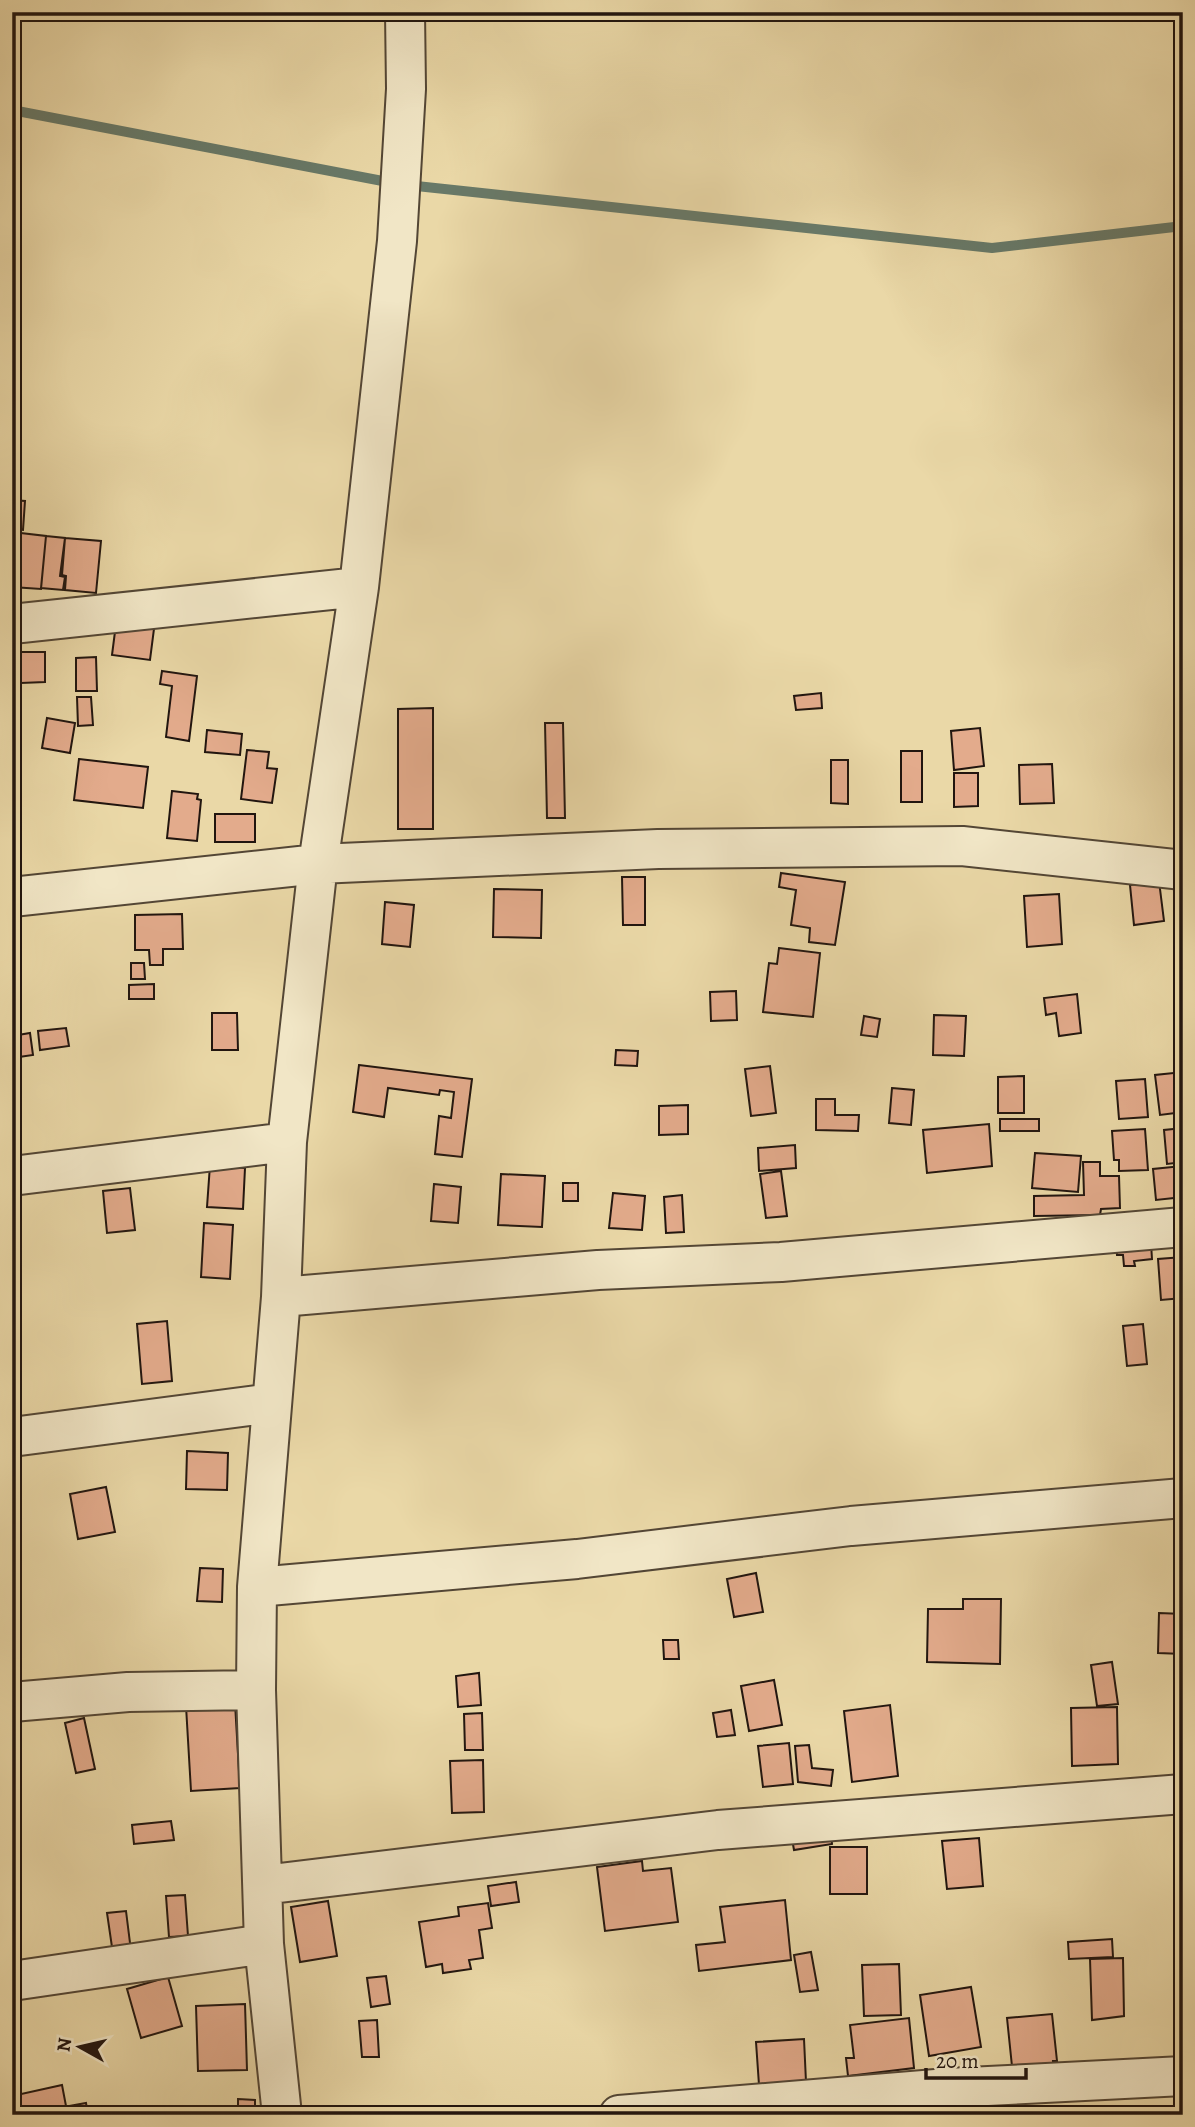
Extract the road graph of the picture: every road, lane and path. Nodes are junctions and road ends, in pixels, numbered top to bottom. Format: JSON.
{"nodes":[{"id":1,"x":405,"y":12,"type":"edge"},
{"id":2,"x":359,"y":587,"type":"junction"},
{"id":3,"x":12,"y":624,"type":"edge"},
{"id":4,"x":318,"y":864,"type":"junction"},
{"id":5,"x":1183,"y":870,"type":"edge"},
{"id":6,"x":12,"y":897,"type":"edge"},
{"id":7,"x":287,"y":1142,"type":"junction"},
{"id":8,"x":12,"y":1176,"type":"edge"},
{"id":9,"x":1183,"y":1227,"type":"edge"},
{"id":10,"x":281,"y":1297,"type":"junction"},
{"id":11,"x":272,"y":1403,"type":"junction"},
{"id":12,"x":12,"y":1437,"type":"edge"},
{"id":13,"x":1183,"y":1498,"type":"edge"},
{"id":14,"x":257,"y":1587,"type":"junction"},
{"id":15,"x":256,"y":1690,"type":"junction"},
{"id":16,"x":12,"y":1702,"type":"edge"},
{"id":17,"x":1183,"y":1794,"type":"edge"},
{"id":18,"x":262,"y":1885,"type":"junction"},
{"id":19,"x":264,"y":1944,"type":"junction"},
{"id":20,"x":12,"y":1981,"type":"edge"},
{"id":21,"x":1183,"y":2076,"type":"edge"},
{"id":22,"x":282,"y":2115,"type":"edge"},
{"id":23,"x":619,"y":2115,"type":"edge"}],
"edges":[{"from":1,"to":2,"type":"street"},
{"from":2,"to":3,"type":"street"},
{"from":2,"to":4,"type":"street"},
{"from":4,"to":5,"type":"street"},
{"from":4,"to":6,"type":"street"},
{"from":4,"to":7,"type":"street"},
{"from":7,"to":8,"type":"street"},
{"from":7,"to":10,"type":"street"},
{"from":9,"to":10,"type":"street"},
{"from":10,"to":11,"type":"street"},
{"from":11,"to":12,"type":"street"},
{"from":11,"to":14,"type":"street"},
{"from":13,"to":14,"type":"street"},
{"from":14,"to":15,"type":"street"},
{"from":15,"to":16,"type":"street"},
{"from":15,"to":18,"type":"street"},
{"from":17,"to":18,"type":"street"},
{"from":18,"to":19,"type":"street"},
{"from":19,"to":20,"type":"street"},
{"from":19,"to":22,"type":"street"},
{"from":21,"to":23,"type":"street"}]}
